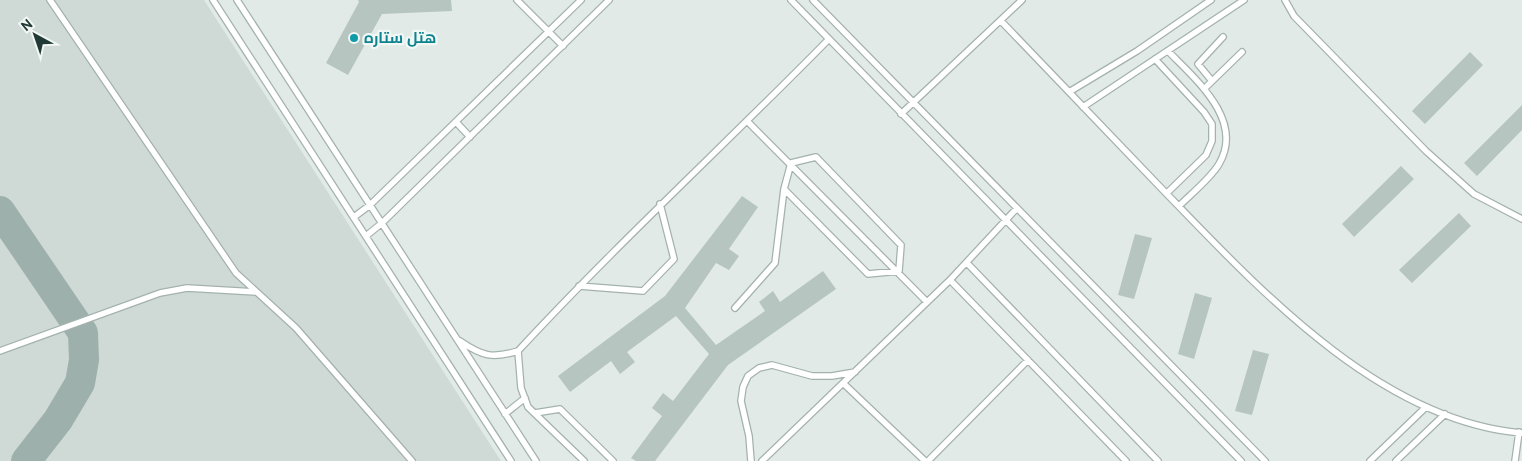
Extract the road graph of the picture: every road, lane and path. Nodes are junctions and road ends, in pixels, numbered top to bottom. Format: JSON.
{"nodes":[{"id":1,"x":50,"y":0,"type":"edge"},
{"id":2,"x":213,"y":0,"type":"edge"},
{"id":3,"x":238,"y":0,"type":"edge"},
{"id":4,"x":517,"y":0,"type":"edge"},
{"id":5,"x":582,"y":0,"type":"edge"},
{"id":6,"x":609,"y":0,"type":"edge"},
{"id":7,"x":791,"y":0,"type":"edge"},
{"id":8,"x":813,"y":0,"type":"edge"},
{"id":9,"x":1022,"y":0,"type":"edge"},
{"id":10,"x":1211,"y":0,"type":"edge"},
{"id":11,"x":1244,"y":0,"type":"edge"},
{"id":12,"x":1285,"y":0,"type":"edge"},
{"id":13,"x":1001,"y":21,"type":"junction"},
{"id":14,"x":548,"y":33,"type":"junction"},
{"id":15,"x":1223,"y":37,"type":"dead end"},
{"id":16,"x":829,"y":39,"type":"junction"},
{"id":17,"x":563,"y":46,"type":"junction"},
{"id":18,"x":1168,"y":51,"type":"junction"},
{"id":19,"x":1242,"y":52,"type":"dead end"},
{"id":20,"x":1156,"y":59,"type":"junction"},
{"id":21,"x":1212,"y":81,"type":"junction"},
{"id":22,"x":1204,"y":89,"type":"junction"},
{"id":23,"x":1069,"y":92,"type":"junction"},
{"id":24,"x":913,"y":102,"type":"junction"},
{"id":25,"x":1083,"y":107,"type":"junction"},
{"id":26,"x":901,"y":114,"type":"junction"},
{"id":27,"x":456,"y":122,"type":"junction"},
{"id":28,"x":748,"y":122,"type":"junction"},
{"id":29,"x":470,"y":137,"type":"junction"},
{"id":30,"x":791,"y":163,"type":"junction"},
{"id":31,"x":784,"y":188,"type":"junction"},
{"id":32,"x":1167,"y":193,"type":"junction"},
{"id":33,"x":370,"y":204,"type":"junction"},
{"id":34,"x":660,"y":204,"type":"junction"},
{"id":35,"x":1179,"y":206,"type":"junction"},
{"id":36,"x":1017,"y":208,"type":"junction"},
{"id":37,"x":354,"y":217,"type":"junction"},
{"id":38,"x":1522,"y":219,"type":"edge"},
{"id":39,"x":1005,"y":220,"type":"junction"},
{"id":40,"x":382,"y":223,"type":"junction"},
{"id":41,"x":366,"y":236,"type":"junction"},
{"id":42,"x":967,"y":263,"type":"junction"},
{"id":43,"x":898,"y":271,"type":"junction"},
{"id":44,"x":950,"y":280,"type":"junction"},
{"id":45,"x":579,"y":286,"type":"junction"},
{"id":46,"x":256,"y":292,"type":"junction"},
{"id":47,"x":927,"y":302,"type":"junction"},
{"id":48,"x":735,"y":308,"type":"dead end"},
{"id":49,"x":457,"y":340,"type":"junction"},
{"id":50,"x":0,"y":351,"type":"edge"},
{"id":51,"x":518,"y":351,"type":"junction"},
{"id":52,"x":1028,"y":360,"type":"junction"},
{"id":53,"x":855,"y":372,"type":"junction"},
{"id":54,"x":843,"y":383,"type":"junction"},
{"id":55,"x":525,"y":398,"type":"junction"},
{"id":56,"x":1426,"y":407,"type":"junction"},
{"id":57,"x":535,"y":413,"type":"junction"},
{"id":58,"x":505,"y":414,"type":"junction"},
{"id":59,"x":1445,"y":414,"type":"junction"},
{"id":60,"x":1520,"y":432,"type":"edge"},
{"id":61,"x":412,"y":461,"type":"edge"},
{"id":62,"x":511,"y":461,"type":"edge"},
{"id":63,"x":536,"y":461,"type":"edge"},
{"id":64,"x":584,"y":461,"type":"edge"},
{"id":65,"x":613,"y":461,"type":"edge"},
{"id":66,"x":751,"y":461,"type":"edge"},
{"id":67,"x":762,"y":461,"type":"edge"},
{"id":68,"x":926,"y":461,"type":"edge"},
{"id":69,"x":1126,"y":461,"type":"edge"},
{"id":70,"x":1158,"y":461,"type":"edge"},
{"id":71,"x":1241,"y":461,"type":"edge"},
{"id":72,"x":1265,"y":461,"type":"edge"},
{"id":73,"x":1370,"y":461,"type":"edge"},
{"id":74,"x":1396,"y":461,"type":"edge"},
{"id":75,"x":1515,"y":461,"type":"edge"}],
"edges":[{"from":1,"to":46,"type":"lane"},
{"from":2,"to":37,"type":"lane"},
{"from":3,"to":33,"type":"lane"},
{"from":4,"to":14,"type":"lane"},
{"from":5,"to":14,"type":"lane"},
{"from":6,"to":17,"type":"lane"},
{"from":7,"to":16,"type":"lane"},
{"from":8,"to":24,"type":"lane"},
{"from":9,"to":13,"type":"lane"},
{"from":10,"to":23,"type":"lane"},
{"from":11,"to":18,"type":"lane"},
{"from":12,"to":38,"type":"lane"},
{"from":13,"to":23,"type":"lane"},
{"from":13,"to":24,"type":"lane"},
{"from":14,"to":17,"type":"lane"},
{"from":14,"to":27,"type":"lane"},
{"from":15,"to":21,"type":"lane"},
{"from":16,"to":26,"type":"lane"},
{"from":16,"to":28,"type":"lane"},
{"from":17,"to":29,"type":"lane"},
{"from":18,"to":20,"type":"lane"},
{"from":18,"to":22,"type":"lane"},
{"from":19,"to":21,"type":"lane"},
{"from":20,"to":25,"type":"lane"},
{"from":20,"to":32,"type":"lane"},
{"from":21,"to":22,"type":"lane"},
{"from":22,"to":35,"type":"lane"},
{"from":23,"to":25,"type":"lane"},
{"from":24,"to":26,"type":"lane"},
{"from":24,"to":36,"type":"lane"},
{"from":25,"to":32,"type":"lane"},
{"from":26,"to":39,"type":"lane"},
{"from":27,"to":29,"type":"lane"},
{"from":27,"to":33,"type":"lane"},
{"from":28,"to":30,"type":"lane"},
{"from":28,"to":34,"type":"lane"},
{"from":29,"to":40,"type":"lane"},
{"from":30,"to":31,"type":"lane"},
{"from":30,"to":43,"type":"lane"},
{"from":30,"to":43,"type":"lane"},
{"from":31,"to":43,"type":"lane"},
{"from":31,"to":48,"type":"lane"},
{"from":32,"to":35,"type":"lane"},
{"from":33,"to":37,"type":"lane"},
{"from":33,"to":40,"type":"lane"},
{"from":34,"to":45,"type":"lane"},
{"from":34,"to":45,"type":"lane"},
{"from":35,"to":56,"type":"lane"},
{"from":36,"to":39,"type":"lane"},
{"from":36,"to":72,"type":"lane"},
{"from":37,"to":41,"type":"lane"},
{"from":39,"to":42,"type":"lane"},
{"from":39,"to":71,"type":"lane"},
{"from":40,"to":41,"type":"lane"},
{"from":40,"to":49,"type":"lane"},
{"from":41,"to":62,"type":"lane"},
{"from":42,"to":44,"type":"lane"},
{"from":42,"to":70,"type":"lane"},
{"from":43,"to":47,"type":"lane"},
{"from":44,"to":47,"type":"lane"},
{"from":44,"to":52,"type":"lane"},
{"from":45,"to":51,"type":"lane"},
{"from":46,"to":50,"type":"lane"},
{"from":46,"to":61,"type":"lane"},
{"from":47,"to":53,"type":"lane"},
{"from":49,"to":51,"type":"lane"},
{"from":49,"to":58,"type":"lane"},
{"from":51,"to":55,"type":"lane"},
{"from":52,"to":68,"type":"lane"},
{"from":52,"to":69,"type":"lane"},
{"from":53,"to":54,"type":"lane"},
{"from":53,"to":66,"type":"lane"},
{"from":54,"to":67,"type":"lane"},
{"from":54,"to":68,"type":"lane"},
{"from":55,"to":57,"type":"lane"},
{"from":55,"to":58,"type":"lane"},
{"from":56,"to":59,"type":"lane"},
{"from":56,"to":73,"type":"lane"},
{"from":57,"to":64,"type":"lane"},
{"from":57,"to":65,"type":"lane"},
{"from":58,"to":63,"type":"lane"},
{"from":59,"to":60,"type":"lane"},
{"from":59,"to":74,"type":"lane"},
{"from":60,"to":75,"type":"lane"}]}
